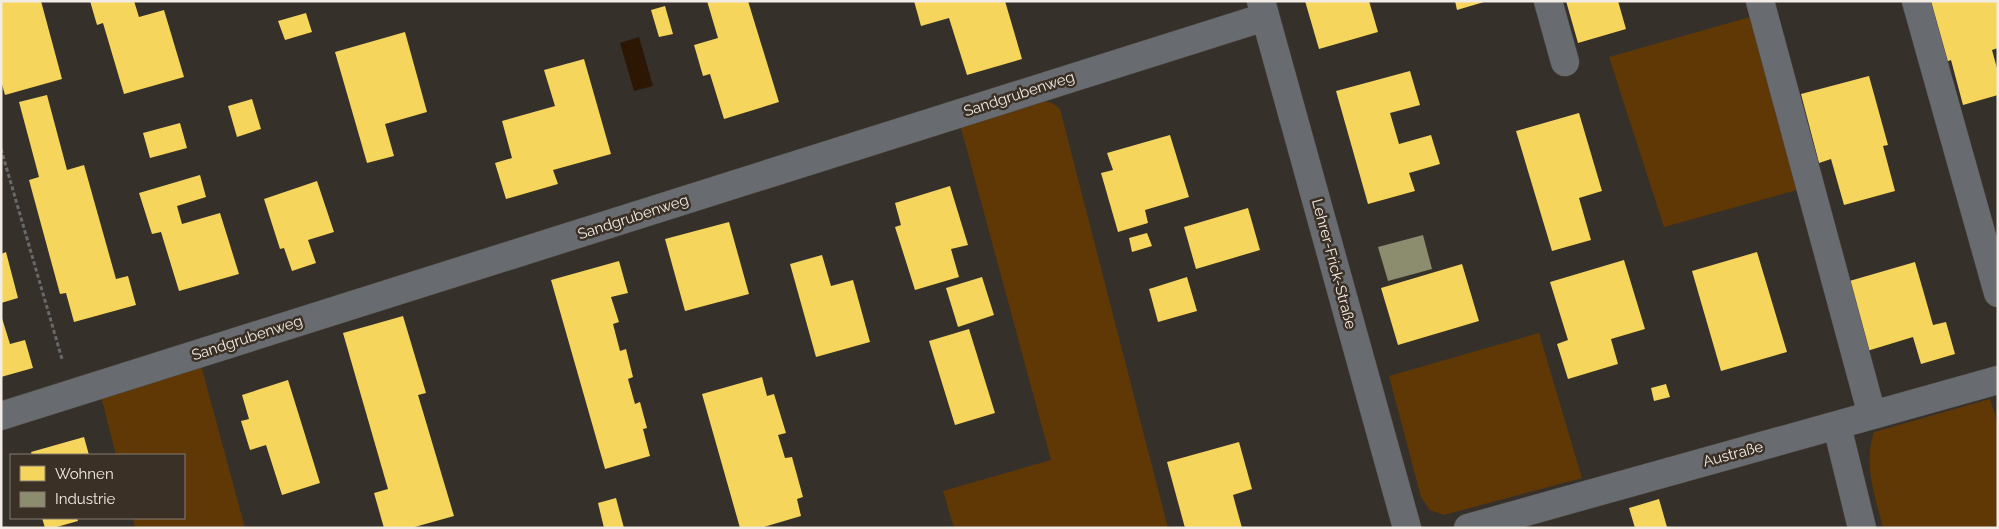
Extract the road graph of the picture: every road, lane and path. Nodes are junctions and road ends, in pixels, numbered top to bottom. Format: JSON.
{"nodes":[{"id":1,"x":1548,"y":1,"type":"edge"},
{"id":2,"x":1760,"y":1,"type":"edge"},
{"id":3,"x":1916,"y":1,"type":"edge"},
{"id":4,"x":1263,"y":9,"type":"edge"},
{"id":5,"x":1566,"y":62,"type":"dead end"},
{"id":6,"x":1,"y":149,"type":"edge"},
{"id":7,"x":1998,"y":293,"type":"edge"},
{"id":8,"x":1996,"y":385,"type":"edge"},
{"id":9,"x":72,"y":394,"type":"junction"},
{"id":10,"x":1872,"y":415,"type":"junction"},
{"id":11,"x":1,"y":416,"type":"edge"},
{"id":12,"x":1837,"y":426,"type":"junction"},
{"id":13,"x":1406,"y":528,"type":"edge"},
{"id":14,"x":1468,"y":528,"type":"edge"},
{"id":15,"x":1862,"y":528,"type":"edge"}],
"edges":[{"from":1,"to":5,"type":"street"},
{"from":2,"to":10,"type":"street"},
{"from":3,"to":7,"type":"street"},
{"from":4,"to":9,"type":"street","name":"Sandgrubenweg"},
{"from":4,"to":13,"type":"street","name":"Lehrer-Frick-Straße"},
{"from":6,"to":9,"type":"path"},
{"from":8,"to":10,"type":"street","name":"Austraße"},
{"from":9,"to":11,"type":"street","name":"Sandgrubenweg"},
{"from":10,"to":12,"type":"street","name":"Austraße"},
{"from":12,"to":14,"type":"street","name":"Austraße"},
{"from":12,"to":15,"type":"street"}]}
